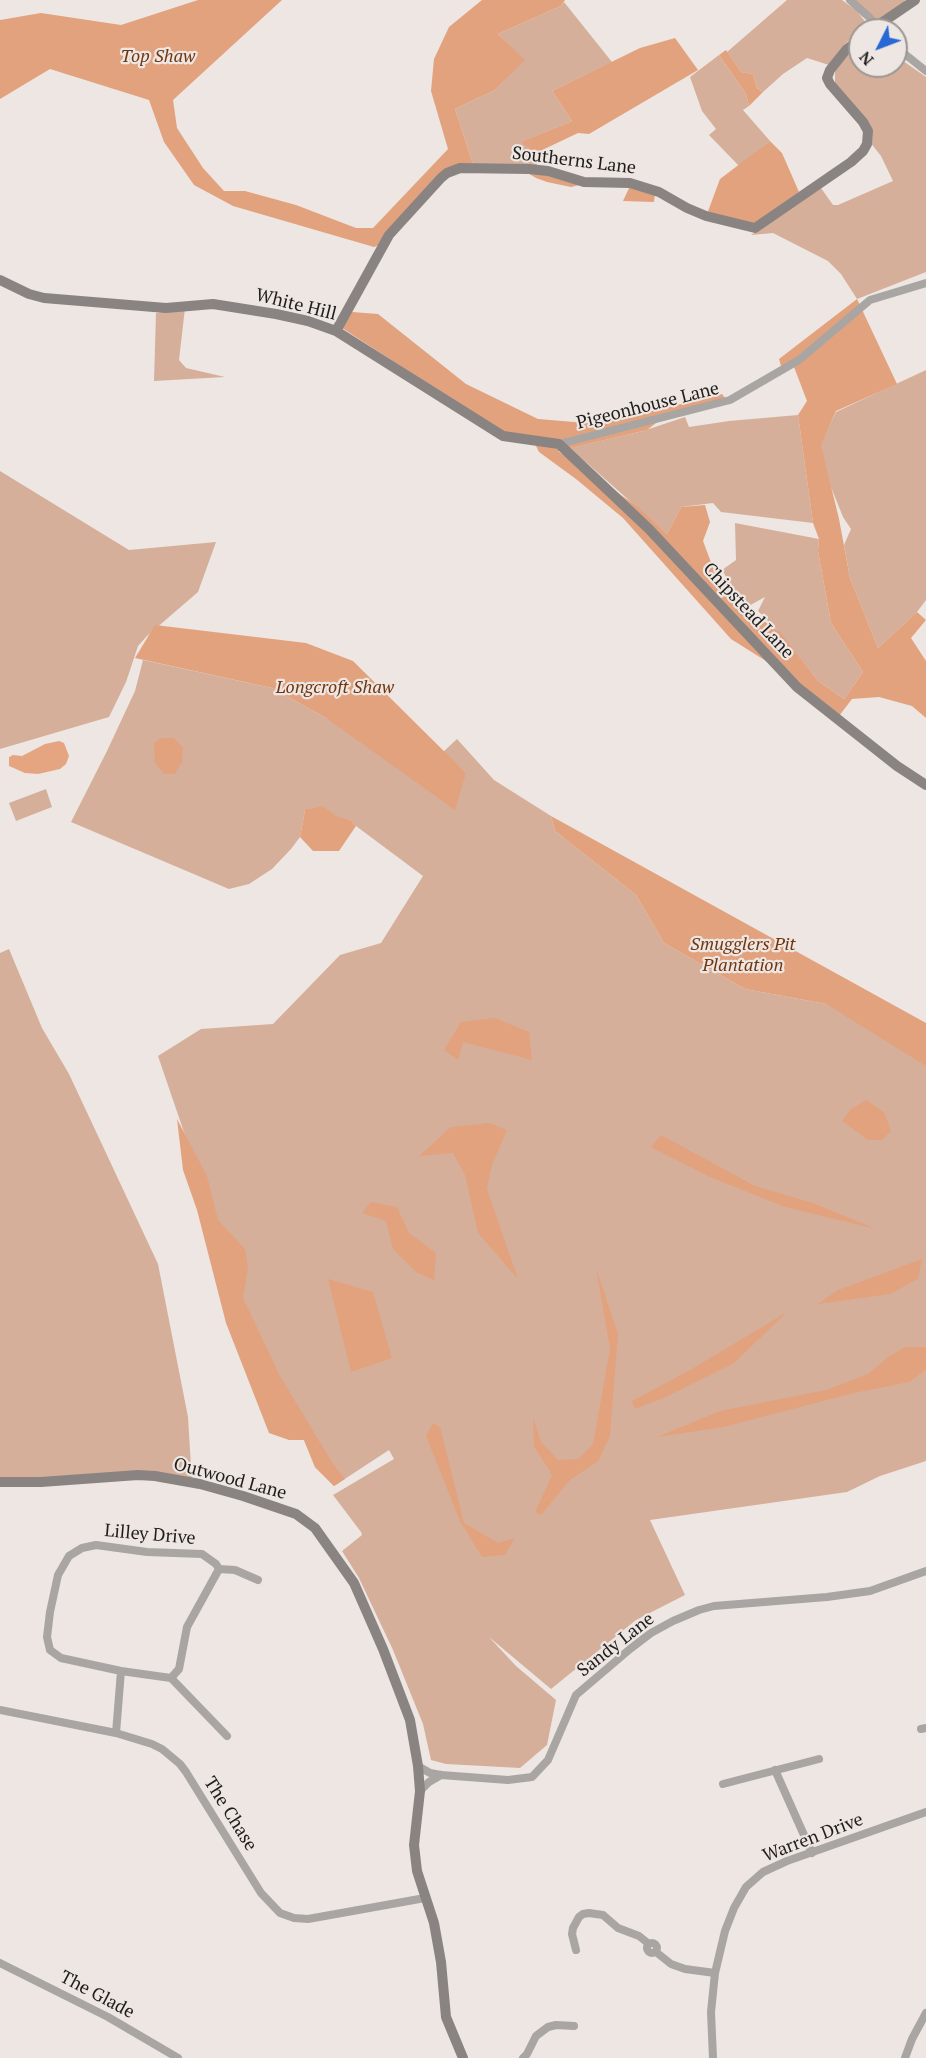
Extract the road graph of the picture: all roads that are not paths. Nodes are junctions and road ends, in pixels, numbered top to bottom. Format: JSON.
{"nodes":[{"id":1,"x":850,"y":0,"type":"edge"},
{"id":2,"x":915,"y":0,"type":"edge"},
{"id":3,"x":870,"y":18,"type":"edge"},
{"id":4,"x":891,"y":18,"type":"edge"},
{"id":5,"x":848,"y":48,"type":"edge"},
{"id":6,"x":908,"y":56,"type":"edge"},
{"id":7,"x":926,"y":70,"type":"edge"},
{"id":8,"x":0,"y":280,"type":"edge"},
{"id":9,"x":926,"y":283,"type":"edge"},
{"id":10,"x":336,"y":331,"type":"junction"},
{"id":11,"x":559,"y":444,"type":"junction"},
{"id":12,"x":926,"y":785,"type":"edge"},
{"id":13,"x":0,"y":1482,"type":"edge"},
{"id":14,"x":219,"y":1569,"type":"junction"},
{"id":15,"x":926,"y":1571,"type":"edge"},
{"id":16,"x":258,"y":1580,"type":"dead end"},
{"id":17,"x":121,"y":1671,"type":"junction"},
{"id":18,"x":171,"y":1678,"type":"junction"},
{"id":19,"x":0,"y":1710,"type":"edge"},
{"id":20,"x":116,"y":1733,"type":"junction"},
{"id":21,"x":228,"y":1736,"type":"dead end"},
{"id":22,"x":819,"y":1759,"type":"dead end"},
{"id":23,"x":418,"y":1766,"type":"junction"},
{"id":24,"x":775,"y":1770,"type":"junction"},
{"id":25,"x":441,"y":1775,"type":"junction"},
{"id":26,"x":723,"y":1784,"type":"dead end"},
{"id":27,"x":420,"y":1791,"type":"junction"},
{"id":28,"x":926,"y":1812,"type":"edge"},
{"id":29,"x":812,"y":1853,"type":"junction"},
{"id":30,"x":425,"y":1898,"type":"junction"},
{"id":31,"x":576,"y":1950,"type":"dead end"},
{"id":32,"x":0,"y":1963,"type":"edge"},
{"id":33,"x":715,"y":1973,"type":"junction"},
{"id":34,"x":926,"y":2013,"type":"edge"},
{"id":35,"x":574,"y":2026,"type":"dead end"},
{"id":36,"x":178,"y":2058,"type":"edge"},
{"id":37,"x":463,"y":2058,"type":"edge"},
{"id":38,"x":523,"y":2058,"type":"edge"},
{"id":39,"x":713,"y":2058,"type":"edge"},
{"id":40,"x":905,"y":2058,"type":"edge"}],
"edges":[{"from":1,"to":3,"type":"street"},
{"from":2,"to":4,"type":"street"},
{"from":5,"to":10,"type":"street","name":"Southerns Lane"},
{"from":6,"to":7,"type":"street"},
{"from":8,"to":10,"type":"street","name":"White Hill"},
{"from":9,"to":11,"type":"street","name":"Pigeonhouse Lane"},
{"from":10,"to":11,"type":"street","name":"White Hill"},
{"from":11,"to":12,"type":"street","name":"Chipstead Lane"},
{"from":13,"to":23,"type":"street","name":"Outwood Lane"},
{"from":14,"to":16,"type":"street","name":"Lilley Drive"},
{"from":14,"to":17,"type":"street","name":"Lilley Drive"},
{"from":14,"to":18,"type":"street"},
{"from":15,"to":25,"type":"street","name":"Sandy Lane"},
{"from":17,"to":18,"type":"street","name":"Lilley Drive"},
{"from":17,"to":20,"type":"street"},
{"from":18,"to":21,"type":"street"},
{"from":19,"to":20,"type":"street","name":"The Chase"},
{"from":20,"to":30,"type":"street","name":"The Chase"},
{"from":22,"to":24,"type":"street"},
{"from":23,"to":25,"type":"street","name":"Sandy Lane"},
{"from":23,"to":27,"type":"street","name":"Outwood Lane"},
{"from":24,"to":26,"type":"street"},
{"from":24,"to":29,"type":"street"},
{"from":25,"to":27,"type":"street"},
{"from":27,"to":30,"type":"street","name":"Outwood Lane"},
{"from":28,"to":29,"type":"street","name":"Warren Drive"},
{"from":29,"to":33,"type":"street","name":"Warren Drive"},
{"from":30,"to":37,"type":"street","name":"Outwood Lane"},
{"from":31,"to":33,"type":"street"},
{"from":32,"to":36,"type":"street","name":"The Glade"},
{"from":33,"to":39,"type":"street","name":"Warren Drive"},
{"from":34,"to":40,"type":"street"},
{"from":35,"to":38,"type":"street"}]}
